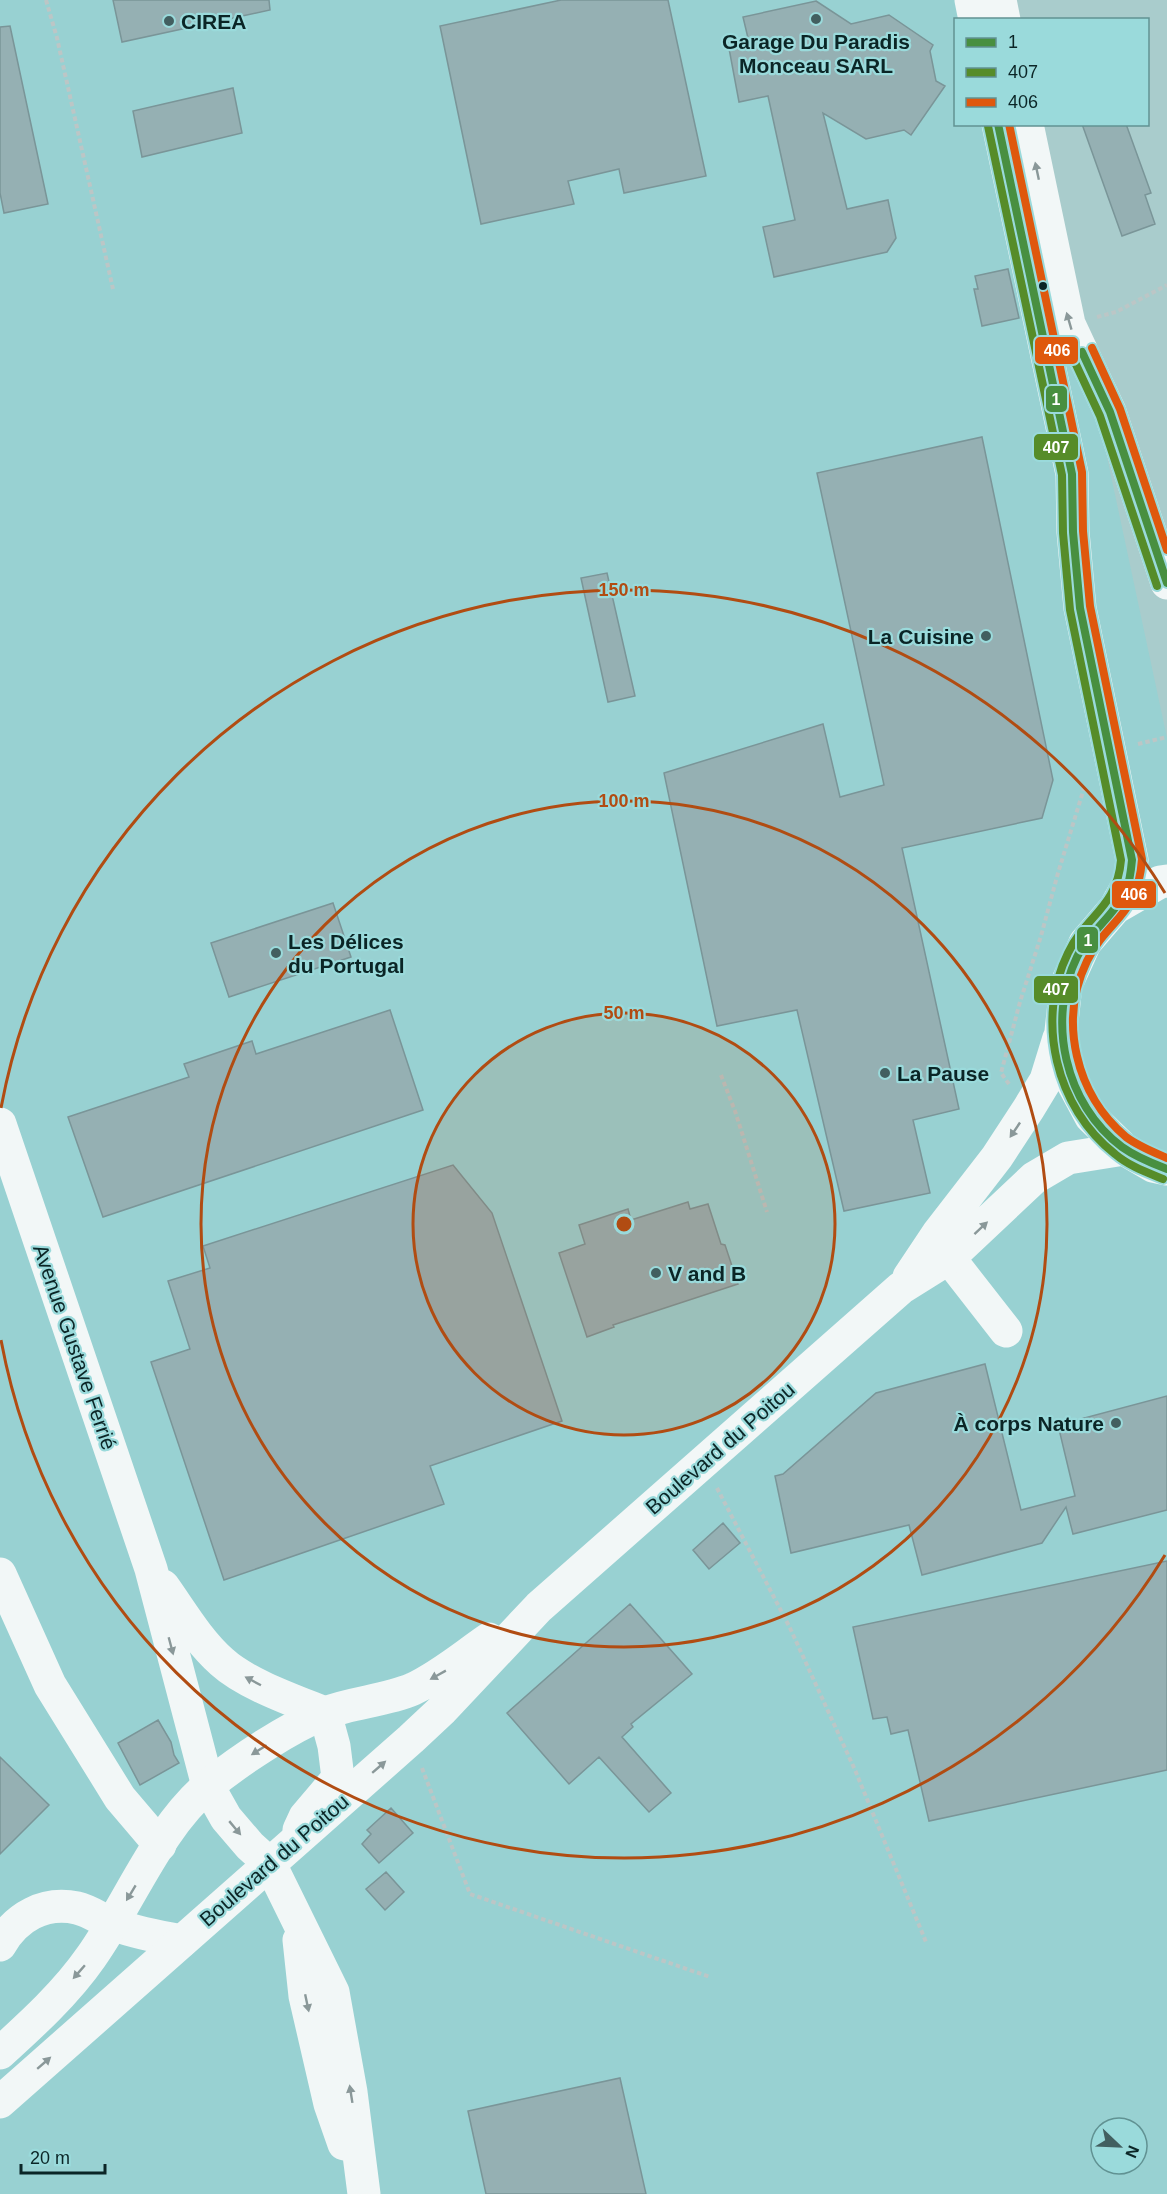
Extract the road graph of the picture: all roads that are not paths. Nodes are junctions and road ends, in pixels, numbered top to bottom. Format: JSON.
{"nodes":[{"id":1,"x":971,"y":0,"type":"edge"},
{"id":2,"x":1000,"y":0,"type":"edge"},
{"id":3,"x":975,"y":18,"type":"edge"},
{"id":4,"x":1004,"y":18,"type":"edge"},
{"id":5,"x":998,"y":126,"type":"edge"},
{"id":6,"x":1027,"y":126,"type":"edge"},
{"id":7,"x":1167,"y":583,"type":"edge"},
{"id":8,"x":1167,"y":881,"type":"edge"},
{"id":9,"x":1115,"y":908,"type":"junction"},
{"id":10,"x":1061,"y":1031,"type":"junction"},
{"id":11,"x":0,"y":1124,"type":"edge"},
{"id":12,"x":1124,"y":1149,"type":"junction"},
{"id":13,"x":1167,"y":1169,"type":"edge"},
{"id":14,"x":949,"y":1258,"type":"junction"},
{"id":15,"x":901,"y":1288,"type":"junction"},
{"id":16,"x":1006,"y":1331,"type":"dead end"},
{"id":17,"x":151,"y":1569,"type":"junction"},
{"id":18,"x":0,"y":1574,"type":"edge"},
{"id":19,"x":539,"y":1607,"type":"junction"},
{"id":20,"x":325,"y":1713,"type":"junction"},
{"id":21,"x":208,"y":1786,"type":"junction"},
{"id":22,"x":160,"y":1845,"type":"junction"},
{"id":23,"x":281,"y":1853,"type":"junction"},
{"id":24,"x":112,"y":1924,"type":"junction"},
{"id":25,"x":182,"y":1941,"type":"junction"},
{"id":26,"x":0,"y":1945,"type":"edge"},
{"id":27,"x":0,"y":2053,"type":"edge"},
{"id":28,"x":0,"y":2102,"type":"edge"},
{"id":29,"x":362,"y":2194,"type":"edge"}],
"edges":[{"from":1,"to":3,"type":"main road"},
{"from":2,"to":4,"type":"main road"},
{"from":5,"to":9,"type":"main road"},
{"from":7,"to":6,"type":"main road","one_way":true},
{"from":8,"to":9,"type":"main road"},
{"from":9,"to":10,"type":"main road"},
{"from":10,"to":12,"type":"main road"},
{"from":10,"to":15,"type":"main road","name":"Boulevard du Poitou","one_way":true},
{"from":11,"to":17,"type":"main road","name":"Avenue Gustave Ferrié"},
{"from":12,"to":13,"type":"main road"},
{"from":14,"to":12,"type":"main road","name":"Boulevard du Poitou","one_way":true},
{"from":14,"to":15,"type":"main road","name":"Boulevard du Poitou"},
{"from":14,"to":16,"type":"main road"},
{"from":15,"to":19,"type":"main road","name":"Boulevard du Poitou"},
{"from":20,"to":17,"type":"main road","name":"Avenue Gustave Ferrié","one_way":true},
{"from":17,"to":21,"type":"main road","name":"Avenue Gustave Ferrié","one_way":true},
{"from":18,"to":22,"type":"main road"},
{"from":19,"to":20,"type":"main road","name":"Boulevard du Poitou","one_way":true},
{"from":23,"to":19,"type":"main road","name":"Boulevard du Poitou","one_way":true},
{"from":20,"to":21,"type":"main road","name":"Boulevard du Poitou","one_way":true},
{"from":20,"to":23,"type":"main road"},
{"from":21,"to":22,"type":"main road","name":"Boulevard du Poitou"},
{"from":21,"to":23,"type":"main road","name":"Avenue Gustave Ferrié","one_way":true},
{"from":22,"to":24,"type":"main road","name":"Boulevard du Poitou","one_way":true},
{"from":23,"to":25,"type":"main road","name":"Boulevard du Poitou"},
{"from":23,"to":29,"type":"main road"},
{"from":24,"to":25,"type":"main road"},
{"from":24,"to":26,"type":"main road"},
{"from":24,"to":27,"type":"main road","name":"Boulevard du Poitou","one_way":true},
{"from":28,"to":25,"type":"main road","name":"Boulevard du Poitou","one_way":true}]}
